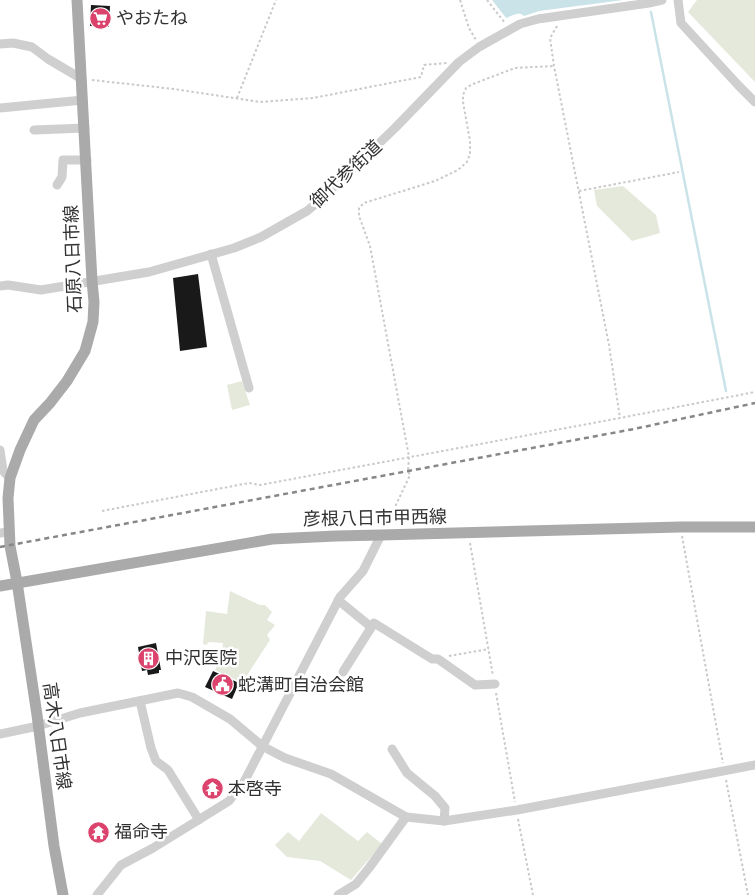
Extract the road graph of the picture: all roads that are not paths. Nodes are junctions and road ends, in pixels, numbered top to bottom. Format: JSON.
{"nodes":[{"id":1,"x":77,"y":0,"type":"edge"},
{"id":2,"x":662,"y":0,"type":"edge"},
{"id":3,"x":678,"y":0,"type":"edge"},
{"id":4,"x":0,"y":44,"type":"edge"},
{"id":5,"x":82,"y":79,"type":"junction"},
{"id":6,"x":83,"y":100,"type":"junction"},
{"id":7,"x":755,"y":102,"type":"edge"},
{"id":8,"x":0,"y":108,"type":"edge"},
{"id":9,"x":85,"y":128,"type":"junction"},
{"id":10,"x":34,"y":130,"type":"dead end"},
{"id":11,"x":86,"y":160,"type":"junction"},
{"id":12,"x":57,"y":185,"type":"dead end"},
{"id":13,"x":211,"y":254,"type":"junction"},
{"id":14,"x":92,"y":281,"type":"junction"},
{"id":15,"x":0,"y":286,"type":"edge"},
{"id":16,"x":249,"y":388,"type":"dead end"},
{"id":17,"x":0,"y":450,"type":"edge"},
{"id":18,"x":4,"y":473,"type":"edge"},
{"id":19,"x":4,"y":505,"type":"edge"},
{"id":20,"x":755,"y":527,"type":"edge"},
{"id":21,"x":4,"y":532,"type":"edge"},
{"id":22,"x":381,"y":535,"type":"junction"},
{"id":23,"x":17,"y":582,"type":"junction"},
{"id":24,"x":0,"y":586,"type":"edge"},
{"id":25,"x":338,"y":600,"type":"junction"},
{"id":26,"x":371,"y":627,"type":"junction"},
{"id":27,"x":343,"y":672,"type":"dead end"},
{"id":28,"x":494,"y":684,"type":"road end"},
{"id":29,"x":140,"y":701,"type":"junction"},
{"id":30,"x":38,"y":726,"type":"junction"},
{"id":31,"x":0,"y":734,"type":"edge"},
{"id":32,"x":262,"y":746,"type":"junction"},
{"id":33,"x":392,"y":749,"type":"dead end"},
{"id":34,"x":755,"y":765,"type":"edge"},
{"id":35,"x":406,"y":817,"type":"junction"},
{"id":36,"x":200,"y":820,"type":"junction"},
{"id":37,"x":444,"y":821,"type":"junction"},
{"id":38,"x":63,"y":895,"type":"edge"},
{"id":39,"x":97,"y":895,"type":"edge"},
{"id":40,"x":338,"y":895,"type":"edge"}],
"edges":[{"from":1,"to":5,"type":"main road","name":"石原八日市線"},
{"from":2,"to":13,"type":"street","name":"御代参街道"},
{"from":3,"to":7,"type":"street"},
{"from":4,"to":5,"type":"street"},
{"from":5,"to":6,"type":"main road","name":"石原八日市線"},
{"from":6,"to":8,"type":"street"},
{"from":6,"to":9,"type":"main road","name":"石原八日市線"},
{"from":9,"to":10,"type":"street"},
{"from":9,"to":11,"type":"main road","name":"石原八日市線"},
{"from":11,"to":12,"type":"street"},
{"from":11,"to":14,"type":"main road","name":"石原八日市線"},
{"from":13,"to":14,"type":"street","name":"御代参街道"},
{"from":13,"to":16,"type":"street"},
{"from":14,"to":15,"type":"street","name":"御代参街道"},
{"from":14,"to":18,"type":"main road","name":"石原八日市線"},
{"from":17,"to":18,"type":"street"},
{"from":18,"to":19,"type":"main road","name":"石原八日市線"},
{"from":19,"to":21,"type":"main road","name":"石原八日市線"},
{"from":20,"to":22,"type":"main road","name":"彦根八日市甲西線"},
{"from":21,"to":23,"type":"main road","name":"石原八日市線"},
{"from":22,"to":23,"type":"main road","name":"彦根八日市甲西線"},
{"from":22,"to":25,"type":"street"},
{"from":23,"to":24,"type":"main road","name":"彦根八日市甲西線"},
{"from":23,"to":30,"type":"main road","name":"高木八日市線"},
{"from":25,"to":26,"type":"street"},
{"from":25,"to":32,"type":"street"},
{"from":26,"to":27,"type":"street"},
{"from":26,"to":28,"type":"street"},
{"from":29,"to":30,"type":"street"},
{"from":29,"to":32,"type":"street"},
{"from":29,"to":36,"type":"street"},
{"from":30,"to":31,"type":"street"},
{"from":30,"to":38,"type":"main road","name":"高木八日市線"},
{"from":32,"to":35,"type":"street"},
{"from":32,"to":36,"type":"street"},
{"from":33,"to":37,"type":"street"},
{"from":34,"to":37,"type":"street"},
{"from":35,"to":37,"type":"street"},
{"from":35,"to":40,"type":"street"},
{"from":36,"to":39,"type":"street"}]}
